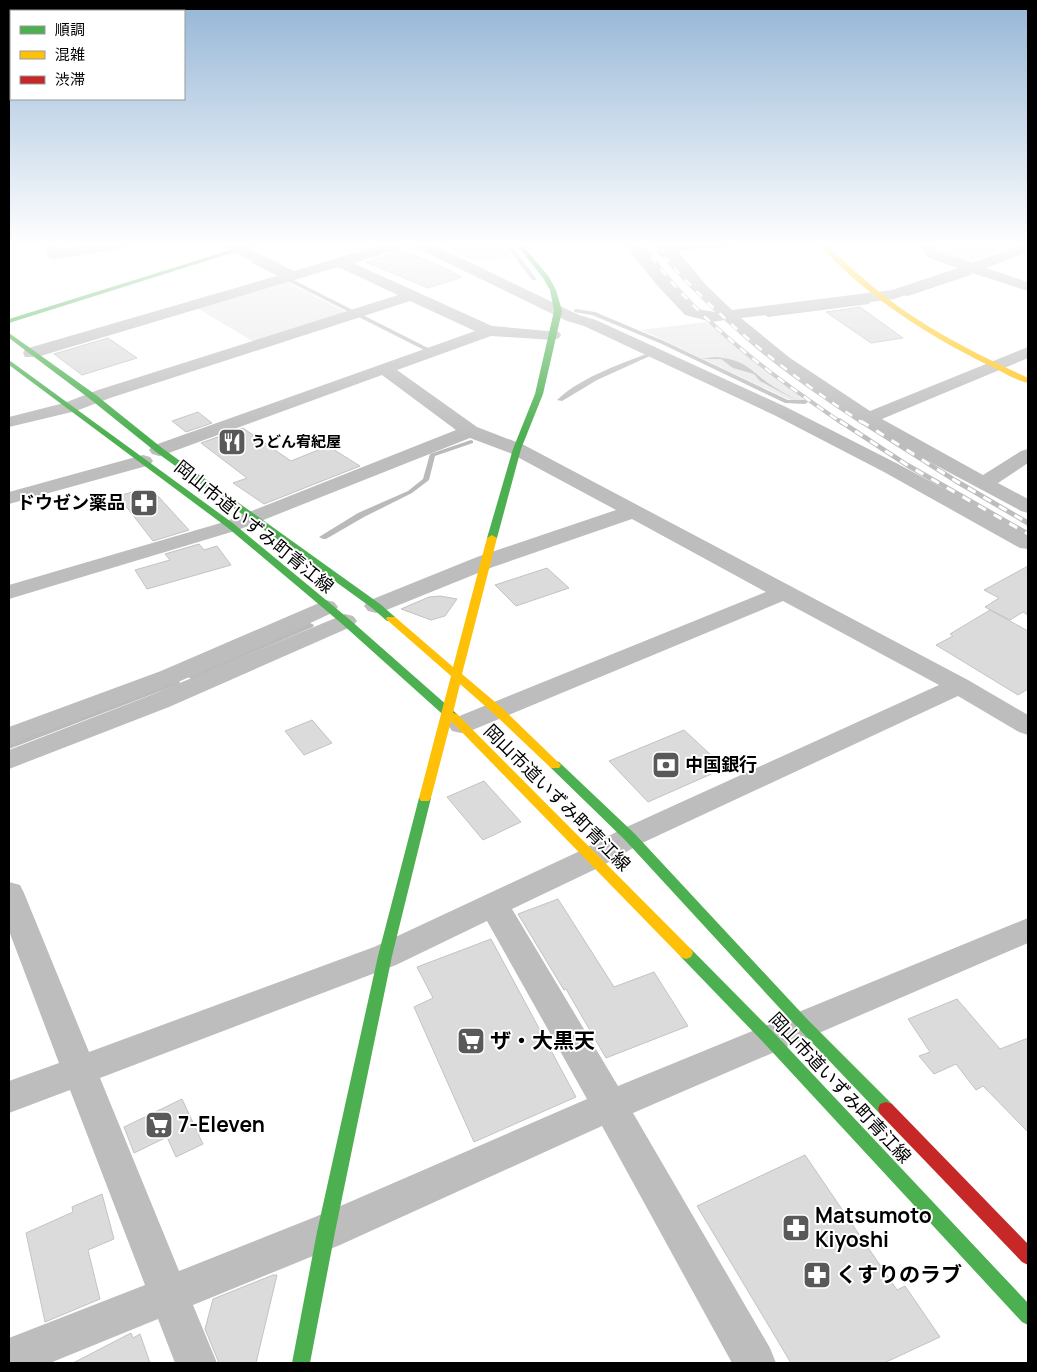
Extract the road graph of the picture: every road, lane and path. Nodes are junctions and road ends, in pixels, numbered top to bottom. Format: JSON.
{"nodes":[{"id":1,"x":48,"y":308,"type":"edge"},
{"id":2,"x":184,"y":308,"type":"edge"},
{"id":3,"x":370,"y":308,"type":"edge"},
{"id":4,"x":440,"y":308,"type":"edge"},
{"id":5,"x":552,"y":308,"type":"edge"},
{"id":6,"x":557,"y":308,"type":"edge"},
{"id":7,"x":687,"y":308,"type":"edge"},
{"id":8,"x":721,"y":308,"type":"edge"},
{"id":9,"x":787,"y":308,"type":"edge"},
{"id":10,"x":896,"y":308,"type":"edge"},
{"id":11,"x":558,"y":311,"type":"junction"},
{"id":12,"x":728,"y":315,"type":"junction"},
{"id":13,"x":9,"y":321,"type":"edge"},
{"id":14,"x":489,"y":331,"type":"junction"},
{"id":15,"x":9,"y":335,"type":"edge"},
{"id":16,"x":553,"y":335,"type":"junction"},
{"id":17,"x":31,"y":352,"type":"junction"},
{"id":18,"x":1028,"y":352,"type":"edge"},
{"id":19,"x":9,"y":362,"type":"edge"},
{"id":20,"x":996,"y":365,"type":"junction"},
{"id":21,"x":384,"y":369,"type":"junction"},
{"id":22,"x":1028,"y":381,"type":"edge"},
{"id":23,"x":93,"y":397,"type":"junction"},
{"id":24,"x":70,"y":406,"type":"junction"},
{"id":25,"x":868,"y":418,"type":"junction"},
{"id":26,"x":9,"y":422,"type":"edge"},
{"id":27,"x":470,"y":430,"type":"junction"},
{"id":28,"x":516,"y":449,"type":"junction"},
{"id":29,"x":1028,"y":455,"type":"edge"},
{"id":30,"x":151,"y":456,"type":"junction"},
{"id":31,"x":984,"y":483,"type":"junction"},
{"id":32,"x":9,"y":498,"type":"edge"},
{"id":33,"x":1028,"y":507,"type":"edge"},
{"id":34,"x":632,"y":512,"type":"junction"},
{"id":35,"x":254,"y":518,"type":"junction"},
{"id":36,"x":231,"y":526,"type":"junction"},
{"id":37,"x":1028,"y":543,"type":"edge"},
{"id":38,"x":485,"y":562,"type":"junction"},
{"id":39,"x":9,"y":592,"type":"edge"},
{"id":40,"x":782,"y":592,"type":"junction"},
{"id":41,"x":376,"y":606,"type":"junction"},
{"id":42,"x":336,"y":614,"type":"junction"},
{"id":43,"x":456,"y":675,"type":"junction"},
{"id":44,"x":959,"y":686,"type":"junction"},
{"id":45,"x":497,"y":710,"type":"junction"},
{"id":46,"x":454,"y":718,"type":"junction"},
{"id":47,"x":1028,"y":726,"type":"edge"},
{"id":48,"x":9,"y":736,"type":"edge"},
{"id":49,"x":9,"y":760,"type":"edge"},
{"id":50,"x":630,"y":837,"type":"junction"},
{"id":51,"x":592,"y":858,"type":"junction"},
{"id":52,"x":9,"y":893,"type":"edge"},
{"id":53,"x":493,"y":904,"type":"junction"},
{"id":54,"x":1028,"y":930,"type":"edge"},
{"id":55,"x":385,"y":956,"type":"junction"},
{"id":56,"x":803,"y":1024,"type":"junction"},
{"id":57,"x":769,"y":1038,"type":"junction"},
{"id":58,"x":80,"y":1071,"type":"junction"},
{"id":59,"x":9,"y":1097,"type":"edge"},
{"id":60,"x":610,"y":1106,"type":"junction"},
{"id":61,"x":326,"y":1232,"type":"junction"},
{"id":62,"x":1028,"y":1256,"type":"edge"},
{"id":63,"x":170,"y":1294,"type":"junction"},
{"id":64,"x":1028,"y":1316,"type":"edge"},
{"id":65,"x":9,"y":1359,"type":"edge"},
{"id":66,"x":196,"y":1363,"type":"edge"},
{"id":67,"x":301,"y":1363,"type":"edge"},
{"id":68,"x":755,"y":1363,"type":"edge"}],
"edges":[{"from":1,"to":13,"type":"street"},
{"from":2,"to":17,"type":"street"},
{"from":3,"to":23,"type":"street"},
{"from":4,"to":14,"type":"street"},
{"from":5,"to":11,"type":"street"},
{"from":6,"to":11,"type":"street"},
{"from":7,"to":12,"type":"street"},
{"from":8,"to":12,"type":"street"},
{"from":9,"to":12,"type":"street"},
{"from":10,"to":20,"type":"street"},
{"from":11,"to":16,"type":"street"},
{"from":11,"to":37,"type":"street"},
{"from":12,"to":25,"type":"street"},
{"from":14,"to":16,"type":"street"},
{"from":14,"to":21,"type":"street"},
{"from":15,"to":17,"type":"street","name":"岡山市道いずみ町青江線"},
{"from":16,"to":28,"type":"street"},
{"from":17,"to":23,"type":"street","name":"岡山市道いずみ町青江線"},
{"from":18,"to":20,"type":"street"},
{"from":19,"to":24,"type":"street","name":"岡山市道いずみ町青江線"},
{"from":20,"to":22,"type":"street"},
{"from":20,"to":25,"type":"street"},
{"from":21,"to":27,"type":"street"},
{"from":21,"to":30,"type":"street"},
{"from":23,"to":24,"type":"street"},
{"from":23,"to":30,"type":"street","name":"岡山市道いずみ町青江線"},
{"from":24,"to":26,"type":"street"},
{"from":24,"to":30,"type":"street","name":"岡山市道いずみ町青江線"},
{"from":25,"to":31,"type":"street"},
{"from":27,"to":28,"type":"street"},
{"from":27,"to":35,"type":"street"},
{"from":28,"to":34,"type":"street"},
{"from":28,"to":38,"type":"street"},
{"from":29,"to":31,"type":"street"},
{"from":30,"to":32,"type":"street"},
{"from":30,"to":35,"type":"street","name":"岡山市道いずみ町青江線"},
{"from":30,"to":36,"type":"street","name":"岡山市道いずみ町青江線"},
{"from":31,"to":33,"type":"street"},
{"from":34,"to":38,"type":"street"},
{"from":34,"to":40,"type":"street"},
{"from":35,"to":36,"type":"street"},
{"from":35,"to":41,"type":"street","name":"岡山市道いずみ町青江線"},
{"from":36,"to":39,"type":"street"},
{"from":36,"to":42,"type":"street","name":"岡山市道いずみ町青江線"},
{"from":38,"to":41,"type":"street"},
{"from":38,"to":43,"type":"street"},
{"from":40,"to":44,"type":"street"},
{"from":40,"to":45,"type":"street"},
{"from":41,"to":43,"type":"street","name":"岡山市道いずみ町青江線"},
{"from":42,"to":46,"type":"street","name":"岡山市道いずみ町青江線"},
{"from":42,"to":48,"type":"street"},
{"from":42,"to":49,"type":"street"},
{"from":43,"to":45,"type":"street","name":"岡山市道いずみ町青江線"},
{"from":43,"to":46,"type":"street"},
{"from":44,"to":47,"type":"street"},
{"from":44,"to":50,"type":"street"},
{"from":45,"to":46,"type":"street"},
{"from":45,"to":50,"type":"street","name":"岡山市道いずみ町青江線"},
{"from":46,"to":51,"type":"street","name":"岡山市道いずみ町青江線"},
{"from":46,"to":55,"type":"street"},
{"from":50,"to":51,"type":"street"},
{"from":50,"to":56,"type":"street","name":"岡山市道いずみ町青江線"},
{"from":51,"to":53,"type":"street"},
{"from":51,"to":57,"type":"street","name":"岡山市道いずみ町青江線"},
{"from":52,"to":58,"type":"street"},
{"from":53,"to":55,"type":"street"},
{"from":53,"to":60,"type":"street"},
{"from":54,"to":56,"type":"street"},
{"from":55,"to":58,"type":"street"},
{"from":55,"to":61,"type":"street"},
{"from":56,"to":57,"type":"street"},
{"from":56,"to":62,"type":"street","name":"岡山市道いずみ町青江線"},
{"from":57,"to":60,"type":"street"},
{"from":57,"to":64,"type":"street","name":"岡山市道いずみ町青江線"},
{"from":58,"to":59,"type":"street"},
{"from":58,"to":63,"type":"street"},
{"from":60,"to":61,"type":"street"},
{"from":60,"to":68,"type":"street"},
{"from":61,"to":63,"type":"street"},
{"from":61,"to":67,"type":"street"},
{"from":63,"to":65,"type":"street"},
{"from":63,"to":66,"type":"street"}]}
